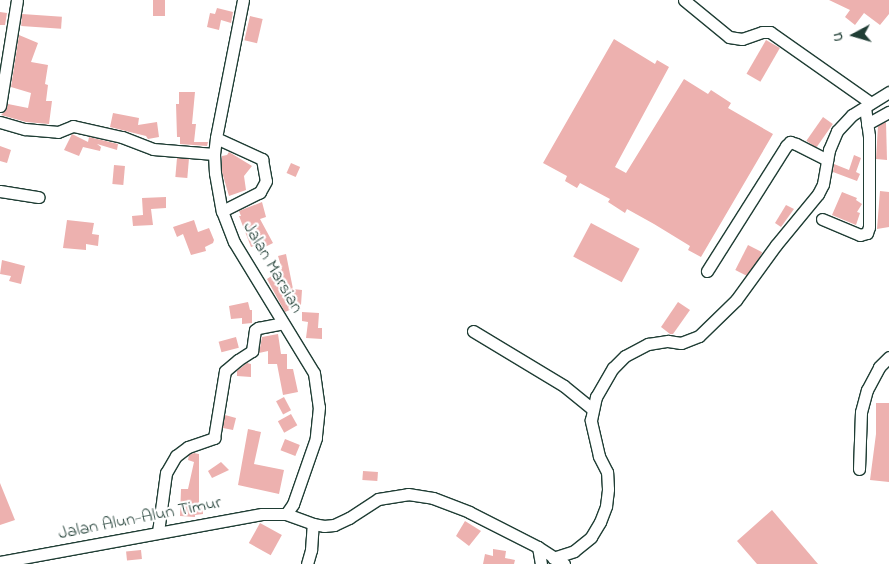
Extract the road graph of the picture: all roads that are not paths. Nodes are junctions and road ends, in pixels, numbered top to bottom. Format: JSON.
{"nodes":[{"id":1,"x":17,"y":0,"type":"edge"},
{"id":2,"x":243,"y":0,"type":"edge"},
{"id":3,"x":684,"y":0,"type":"edge"},
{"id":4,"x":889,"y":92,"type":"edge"},
{"id":5,"x":868,"y":105,"type":"junction"},
{"id":6,"x":0,"y":106,"type":"edge"},
{"id":7,"x":889,"y":112,"type":"edge"},
{"id":8,"x":0,"y":122,"type":"edge"},
{"id":9,"x":867,"y":124,"type":"junction"},
{"id":10,"x":216,"y":138,"type":"junction"},
{"id":11,"x":214,"y":154,"type":"junction"},
{"id":12,"x":826,"y":160,"type":"junction"},
{"id":13,"x":0,"y":192,"type":"edge"},
{"id":14,"x":39,"y":197,"type":"dead end"},
{"id":15,"x":222,"y":211,"type":"junction"},
{"id":16,"x":822,"y":219,"type":"dead end"},
{"id":17,"x":708,"y":271,"type":"dead end"},
{"id":18,"x":283,"y":322,"type":"junction"},
{"id":19,"x":473,"y":331,"type":"dead end"},
{"id":20,"x":889,"y":357,"type":"edge"},
{"id":21,"x":592,"y":409,"type":"junction"},
{"id":22,"x":859,"y":469,"type":"dead end"},
{"id":23,"x":286,"y":514,"type":"junction"},
{"id":24,"x":313,"y":524,"type":"junction"},
{"id":25,"x":158,"y":532,"type":"junction"},
{"id":26,"x":538,"y":547,"type":"junction"},
{"id":27,"x":558,"y":561,"type":"edge"},
{"id":28,"x":0,"y":562,"type":"edge"},
{"id":29,"x":307,"y":564,"type":"edge"},
{"id":30,"x":541,"y":564,"type":"edge"}],
"edges":[{"from":1,"to":6,"type":"street"},
{"from":2,"to":10,"type":"street","name":"Jalan Marsian"},
{"from":3,"to":5,"type":"street"},
{"from":4,"to":5,"type":"street"},
{"from":5,"to":9,"type":"street"},
{"from":5,"to":12,"type":"street"},
{"from":7,"to":9,"type":"street"},
{"from":8,"to":11,"type":"street"},
{"from":9,"to":16,"type":"street"},
{"from":10,"to":11,"type":"street","name":"Jalan Marsian"},
{"from":10,"to":15,"type":"street"},
{"from":11,"to":15,"type":"street","name":"Jalan Marsian"},
{"from":12,"to":17,"type":"street"},
{"from":12,"to":21,"type":"street"},
{"from":13,"to":14,"type":"street"},
{"from":15,"to":18,"type":"street","name":"Jalan Marsian"},
{"from":18,"to":23,"type":"street","name":"Jalan Marsian"},
{"from":18,"to":25,"type":"street"},
{"from":19,"to":21,"type":"street"},
{"from":20,"to":22,"type":"street"},
{"from":21,"to":27,"type":"street"},
{"from":23,"to":24,"type":"street"},
{"from":23,"to":25,"type":"street","name":"Jalan Alun-Alun Timur"},
{"from":24,"to":26,"type":"street"},
{"from":24,"to":29,"type":"street"},
{"from":25,"to":28,"type":"street","name":"Jalan Alun-Alun Timur"},
{"from":26,"to":27,"type":"street"},
{"from":26,"to":30,"type":"street"}]}
